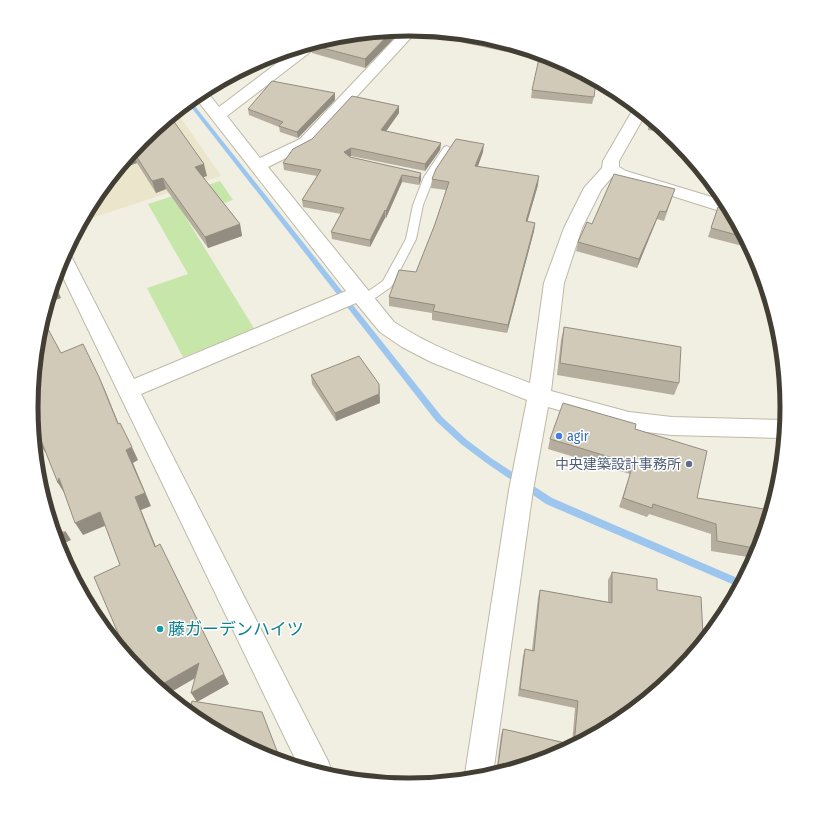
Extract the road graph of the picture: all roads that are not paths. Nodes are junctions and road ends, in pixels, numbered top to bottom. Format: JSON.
{"nodes":[{"id":1,"x":405,"y":36,"type":"edge"},
{"id":2,"x":301,"y":52,"type":"edge"},
{"id":3,"x":204,"y":98,"type":"edge"},
{"id":4,"x":637,"y":115,"type":"edge"},
{"id":5,"x":217,"y":116,"type":"junction"},
{"id":6,"x":447,"y":149,"type":"edge"},
{"id":7,"x":257,"y":166,"type":"junction"},
{"id":8,"x":610,"y":169,"type":"junction"},
{"id":9,"x":720,"y":205,"type":"edge"},
{"id":10,"x":66,"y":265,"type":"edge"},
{"id":11,"x":353,"y":299,"type":"junction"},
{"id":12,"x":128,"y":390,"type":"junction"},
{"id":13,"x":538,"y":396,"type":"junction"},
{"id":14,"x":779,"y":429,"type":"edge"},
{"id":15,"x":314,"y":765,"type":"edge"},
{"id":16,"x":479,"y":771,"type":"edge"}],
"edges":[{"from":1,"to":7,"type":"street"},
{"from":2,"to":5,"type":"street"},
{"from":3,"to":5,"type":"street"},
{"from":4,"to":8,"type":"street"},
{"from":5,"to":7,"type":"street"},
{"from":6,"to":11,"type":"lane"},
{"from":7,"to":11,"type":"street"},
{"from":8,"to":9,"type":"street"},
{"from":8,"to":13,"type":"street"},
{"from":10,"to":12,"type":"street"},
{"from":11,"to":12,"type":"street"},
{"from":11,"to":13,"type":"street"},
{"from":12,"to":15,"type":"street"},
{"from":13,"to":14,"type":"street"},
{"from":13,"to":16,"type":"street"}]}
